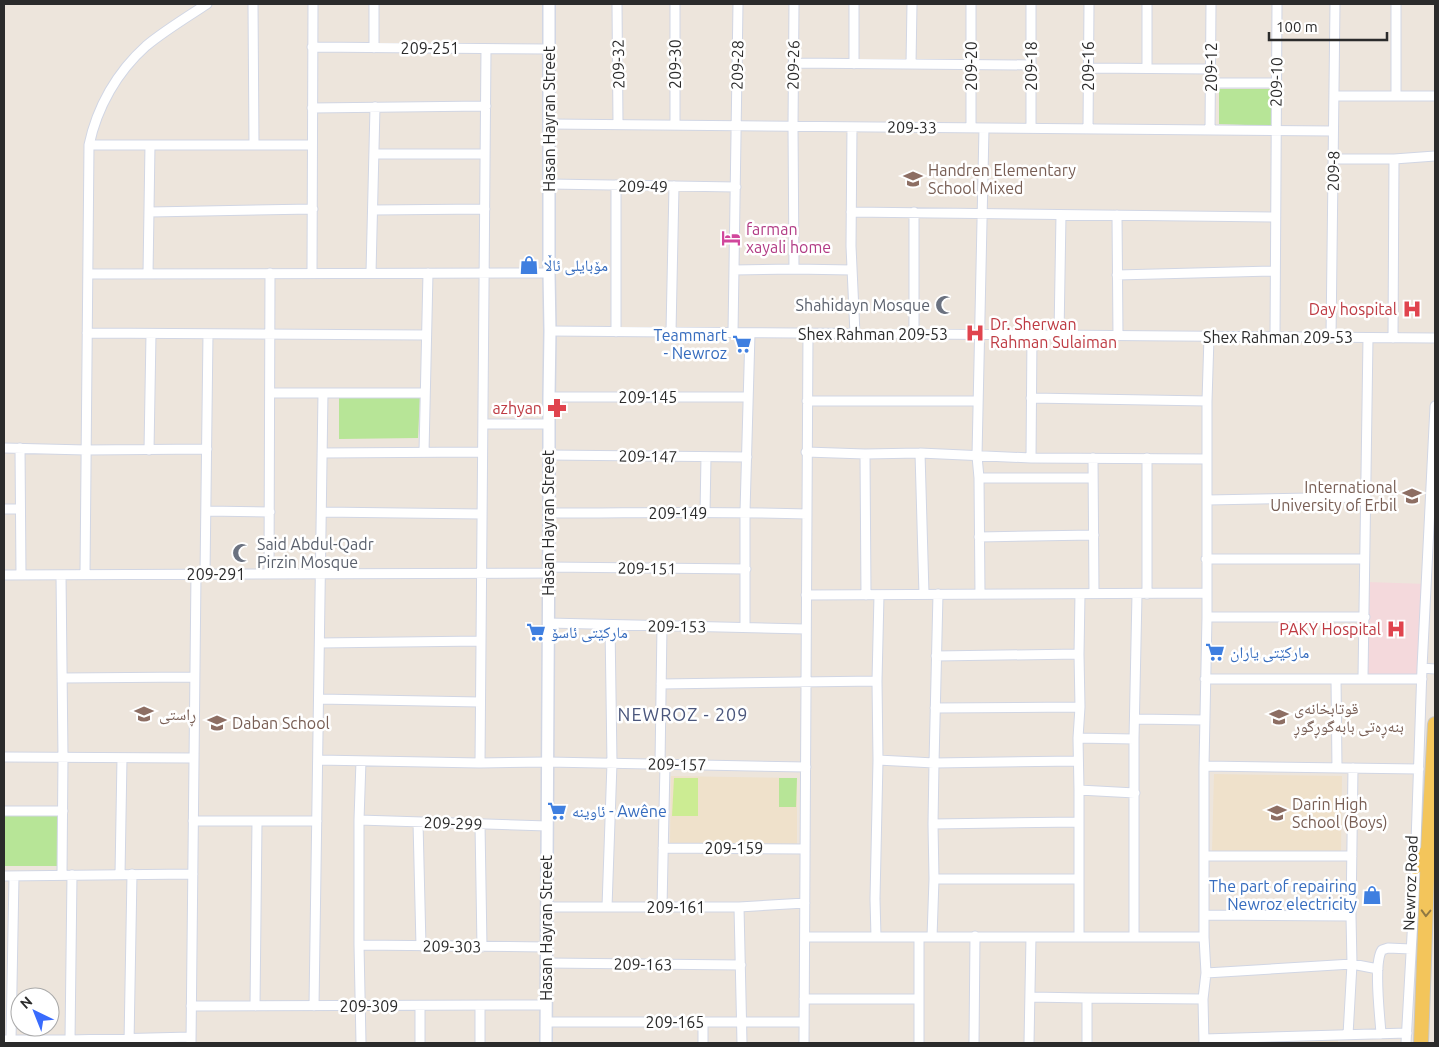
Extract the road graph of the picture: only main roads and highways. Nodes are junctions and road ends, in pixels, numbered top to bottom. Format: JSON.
{"nodes":[{"id":1,"x":1435,"y":724,"type":"edge"},
{"id":2,"x":1428,"y":850,"type":"junction"},
{"id":3,"x":1415,"y":867,"type":"road end"},
{"id":4,"x":1421,"y":1043,"type":"edge"}],
"edges":[{"from":1,"to":2,"type":"main road","name":"Newroz Road"},
{"from":2,"to":3,"type":"main road"},
{"from":2,"to":4,"type":"main road","name":"Newroz Road","one_way":true}]}
